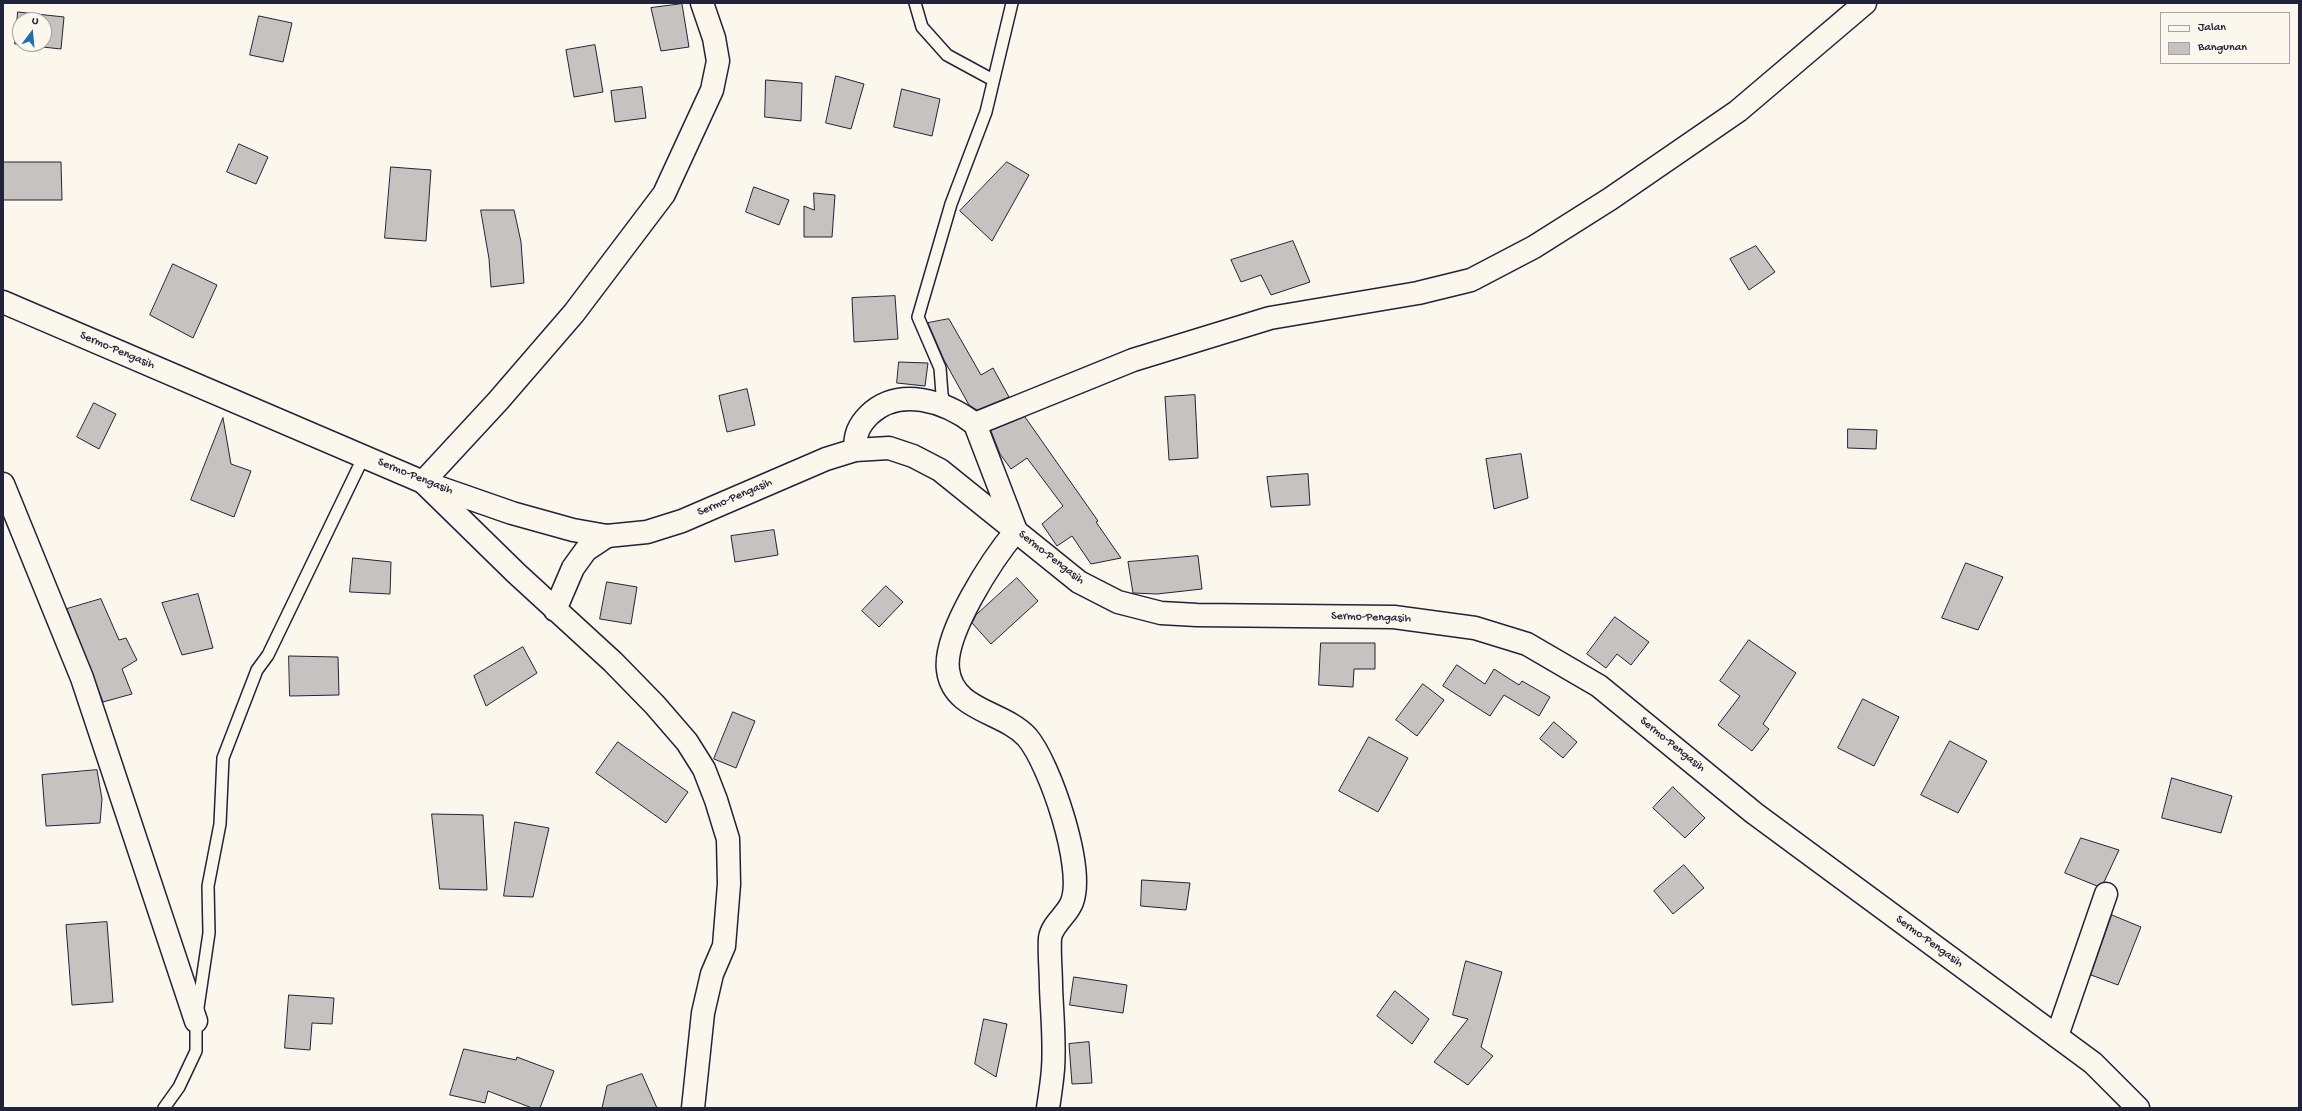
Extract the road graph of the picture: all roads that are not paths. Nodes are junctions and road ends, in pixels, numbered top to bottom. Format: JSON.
{"nodes":[{"id":1,"x":702,"y":3,"type":"edge"},
{"id":2,"x":915,"y":3,"type":"edge"},
{"id":3,"x":1012,"y":3,"type":"edge"},
{"id":4,"x":1865,"y":3,"type":"edge"},
{"id":5,"x":993,"y":80,"type":"junction"},
{"id":6,"x":3,"y":302,"type":"edge"},
{"id":7,"x":946,"y":406,"type":"junction"},
{"id":8,"x":974,"y":424,"type":"junction"},
{"id":9,"x":855,"y":450,"type":"junction"},
{"id":10,"x":364,"y":456,"type":"junction"},
{"id":11,"x":423,"y":482,"type":"junction"},
{"id":12,"x":3,"y":484,"type":"edge"},
{"id":13,"x":1016,"y":531,"type":"junction"},
{"id":14,"x":607,"y":536,"type":"junction"},
{"id":15,"x":555,"y":610,"type":"junction"},
{"id":16,"x":2106,"y":894,"type":"dead end"},
{"id":17,"x":196,"y":1021,"type":"junction"},
{"id":18,"x":2057,"y":1036,"type":"junction"},
{"id":19,"x":164,"y":1108,"type":"edge"},
{"id":20,"x":693,"y":1108,"type":"edge"},
{"id":21,"x":1048,"y":1108,"type":"edge"},
{"id":22,"x":2138,"y":1108,"type":"edge"}],
"edges":[{"from":1,"to":11,"type":"street"},
{"from":2,"to":5,"type":"lane"},
{"from":3,"to":5,"type":"lane"},
{"from":4,"to":8,"type":"street"},
{"from":5,"to":7,"type":"lane"},
{"from":6,"to":10,"type":"street","name":"Sermo-Pengasih"},
{"from":7,"to":8,"type":"street"},
{"from":7,"to":9,"type":"street"},
{"from":8,"to":13,"type":"street"},
{"from":9,"to":13,"type":"street","name":"Sermo-Pengasih"},
{"from":9,"to":14,"type":"street","name":"Sermo-Pengasih"},
{"from":10,"to":11,"type":"street","name":"Sermo-Pengasih"},
{"from":10,"to":17,"type":"lane"},
{"from":11,"to":14,"type":"street","name":"Sermo-Pengasih"},
{"from":11,"to":15,"type":"street"},
{"from":12,"to":17,"type":"street"},
{"from":13,"to":18,"type":"street","name":"Sermo-Pengasih"},
{"from":13,"to":21,"type":"street"},
{"from":14,"to":15,"type":"street"},
{"from":15,"to":20,"type":"street"},
{"from":16,"to":18,"type":"street"},
{"from":17,"to":19,"type":"lane"},
{"from":18,"to":22,"type":"street","name":"Sermo-Pengasih"}]}
